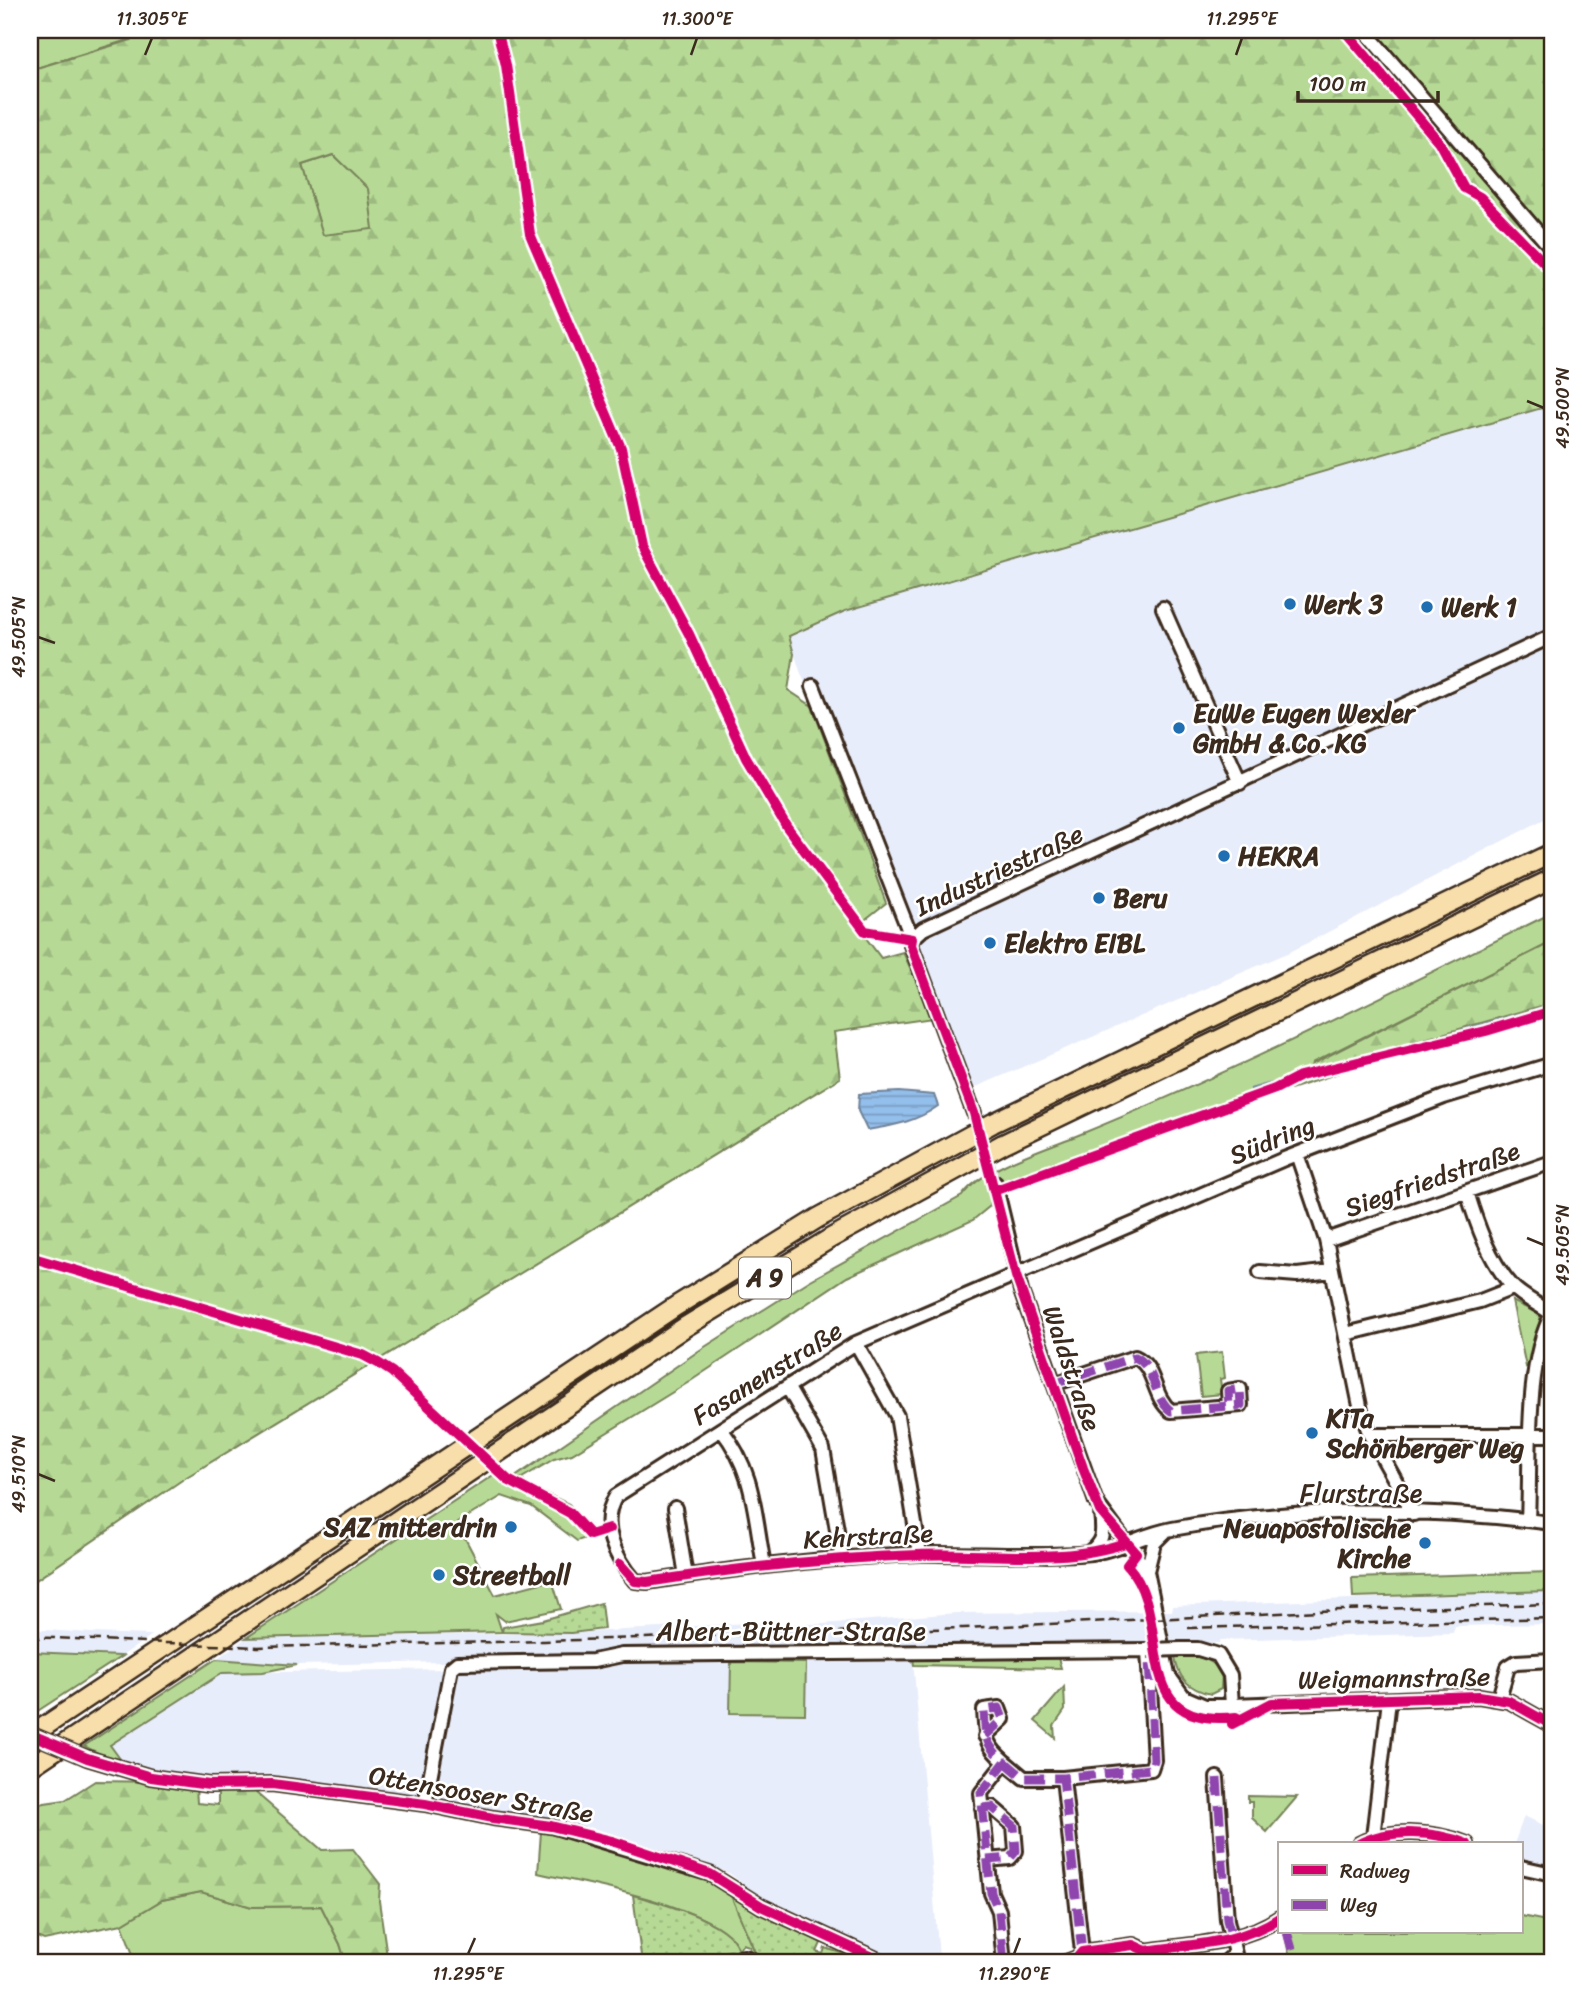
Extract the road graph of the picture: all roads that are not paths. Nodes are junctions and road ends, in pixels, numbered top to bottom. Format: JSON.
{"nodes":[{"id":1,"x":1364,"y":30,"type":"edge"},
{"id":2,"x":1552,"y":249,"type":"edge"},
{"id":3,"x":1163,"y":608,"type":"dead end"},
{"id":4,"x":1552,"y":636,"type":"edge"},
{"id":5,"x":813,"y":685,"type":"dead end"},
{"id":6,"x":1240,"y":783,"type":"junction"},
{"id":7,"x":1552,"y":853,"type":"edge"},
{"id":8,"x":1552,"y":879,"type":"edge"},
{"id":9,"x":912,"y":939,"type":"junction"},
{"id":10,"x":1552,"y":1064,"type":"edge"},
{"id":11,"x":974,"y":1113,"type":"tunnel mouth"},
{"id":12,"x":1297,"y":1154,"type":"junction"},
{"id":13,"x":1552,"y":1162,"type":"edge"},
{"id":14,"x":995,"y":1184,"type":"tunnel mouth"},
{"id":15,"x":1467,"y":1192,"type":"junction"},
{"id":16,"x":1326,"y":1240,"type":"junction"},
{"id":17,"x":1332,"y":1271,"type":"junction"},
{"id":18,"x":1261,"y":1272,"type":"dead end"},
{"id":19,"x":1016,"y":1276,"type":"junction"},
{"id":20,"x":1513,"y":1288,"type":"junction"},
{"id":21,"x":1552,"y":1314,"type":"edge"},
{"id":22,"x":1346,"y":1334,"type":"junction"},
{"id":23,"x":856,"y":1343,"type":"junction"},
{"id":24,"x":1055,"y":1384,"type":"junction"},
{"id":25,"x":788,"y":1388,"type":"junction"},
{"id":26,"x":1229,"y":1406,"type":"dead end"},
{"id":27,"x":721,"y":1429,"type":"junction"},
{"id":28,"x":1532,"y":1434,"type":"junction"},
{"id":29,"x":1552,"y":1435,"type":"edge"},
{"id":30,"x":1370,"y":1436,"type":"junction"},
{"id":31,"x":675,"y":1508,"type":"dead end"},
{"id":32,"x":1100,"y":1511,"type":"junction"},
{"id":33,"x":1414,"y":1514,"type":"junction"},
{"id":34,"x":1528,"y":1520,"type":"junction"},
{"id":35,"x":1552,"y":1523,"type":"edge"},
{"id":36,"x":1171,"y":1529,"type":"junction"},
{"id":37,"x":1125,"y":1543,"type":"junction"},
{"id":38,"x":1087,"y":1553,"type":"junction"},
{"id":39,"x":1136,"y":1553,"type":"joint"},
{"id":40,"x":920,"y":1554,"type":"junction"},
{"id":41,"x":842,"y":1559,"type":"junction"},
{"id":42,"x":620,"y":1564,"type":"joint"},
{"id":43,"x":764,"y":1565,"type":"junction"},
{"id":44,"x":1147,"y":1571,"type":"junction"},
{"id":45,"x":686,"y":1576,"type":"junction"},
{"id":46,"x":1149,"y":1650,"type":"junction"},
{"id":47,"x":1552,"y":1660,"type":"edge"},
{"id":48,"x":1499,"y":1698,"type":"junction"},
{"id":49,"x":1389,"y":1700,"type":"junction"},
{"id":50,"x":1232,"y":1705,"type":"junction"},
{"id":51,"x":1552,"y":1725,"type":"edge"},
{"id":52,"x":30,"y":1735,"type":"edge"},
{"id":53,"x":985,"y":1736,"type":"dead end"},
{"id":54,"x":1005,"y":1762,"type":"junction"},
{"id":55,"x":30,"y":1767,"type":"edge"},
{"id":56,"x":1063,"y":1778,"type":"junction"},
{"id":57,"x":1217,"y":1778,"type":"dead end"},
{"id":58,"x":425,"y":1804,"type":"junction"},
{"id":59,"x":982,"y":1808,"type":"junction"},
{"id":60,"x":1373,"y":1837,"type":"junction"},
{"id":61,"x":1363,"y":1842,"type":"edge"},
{"id":62,"x":1462,"y":1842,"type":"edge"},
{"id":63,"x":988,"y":1860,"type":"junction"},
{"id":64,"x":1522,"y":1867,"type":"edge"},
{"id":65,"x":1552,"y":1874,"type":"edge"},
{"id":66,"x":1278,"y":1919,"type":"edge"},
{"id":67,"x":1232,"y":1938,"type":"junction"},
{"id":68,"x":1082,"y":1952,"type":"junction"},
{"id":69,"x":725,"y":1960,"type":"dead end"},
{"id":70,"x":760,"y":1963,"type":"edge"},
{"id":71,"x":885,"y":1963,"type":"edge"},
{"id":72,"x":1004,"y":1963,"type":"edge"},
{"id":73,"x":1064,"y":1963,"type":"edge"},
{"id":74,"x":1225,"y":1963,"type":"edge"}],
"edges":[{"from":1,"to":2,"type":"street"},
{"from":3,"to":6,"type":"street"},
{"from":4,"to":6,"type":"street","name":"Industriestraße"},
{"from":5,"to":9,"type":"street","name":"Industriestraße"},
{"from":6,"to":9,"type":"street","name":"Industriestraße"},
{"from":7,"to":52,"type":"highway","number":"A 9"},
{"from":8,"to":55,"type":"highway","number":"A 9"},
{"from":9,"to":11,"type":"street"},
{"from":10,"to":12,"type":"street","name":"Südring"},
{"from":12,"to":16,"type":"street"},
{"from":12,"to":19,"type":"street","name":"Südring"},
{"from":13,"to":15,"type":"street","name":"Siegfriedstraße"},
{"from":14,"to":19,"type":"street","name":"Waldstraße"},
{"from":15,"to":16,"type":"street","name":"Siegfriedstraße"},
{"from":15,"to":20,"type":"street"},
{"from":16,"to":17,"type":"street"},
{"from":17,"to":18,"type":"street"},
{"from":17,"to":22,"type":"street"},
{"from":19,"to":23,"type":"street","name":"Fasanenstraße"},
{"from":19,"to":24,"type":"street","name":"Waldstraße"},
{"from":20,"to":21,"type":"street"},
{"from":20,"to":22,"type":"street"},
{"from":21,"to":28,"type":"street"},
{"from":22,"to":30,"type":"street"},
{"from":23,"to":25,"type":"street","name":"Fasanenstraße"},
{"from":23,"to":40,"type":"street"},
{"from":24,"to":26,"type":"street"},
{"from":24,"to":32,"type":"street","name":"Waldstraße"},
{"from":25,"to":27,"type":"street","name":"Fasanenstraße"},
{"from":25,"to":41,"type":"street"},
{"from":27,"to":42,"type":"street","name":"Fasanenstraße"},
{"from":27,"to":43,"type":"street"},
{"from":28,"to":29,"type":"street"},
{"from":28,"to":30,"type":"street"},
{"from":28,"to":34,"type":"street"},
{"from":30,"to":33,"type":"street"},
{"from":31,"to":45,"type":"street"},
{"from":32,"to":37,"type":"street","name":"Waldstraße"},
{"from":32,"to":38,"type":"street"},
{"from":33,"to":34,"type":"street","name":"Flurstraße"},
{"from":33,"to":36,"type":"street","name":"Flurstraße"},
{"from":34,"to":35,"type":"street","name":"Flurstraße"},
{"from":36,"to":37,"type":"street","name":"Flurstraße"},
{"from":36,"to":44,"type":"street"},
{"from":37,"to":38,"type":"street","name":"Kehrstraße"},
{"from":37,"to":39,"type":"street","name":"Waldstraße"},
{"from":38,"to":40,"type":"street","name":"Kehrstraße"},
{"from":39,"to":44,"type":"street","name":"Weigmannstraße"},
{"from":40,"to":41,"type":"street","name":"Kehrstraße"},
{"from":41,"to":43,"type":"street","name":"Kehrstraße"},
{"from":42,"to":45,"type":"street","name":"Kehrstraße"},
{"from":43,"to":45,"type":"street","name":"Kehrstraße"},
{"from":44,"to":50,"type":"street","name":"Weigmannstraße"},
{"from":46,"to":50,"type":"street","name":"Albert-Büttner-Straße","bridge":true},
{"from":46,"to":56,"type":"street"},
{"from":46,"to":58,"type":"street","name":"Albert-Büttner-Straße"},
{"from":47,"to":48,"type":"street"},
{"from":48,"to":49,"type":"street","name":"Weigmannstraße"},
{"from":48,"to":51,"type":"street","name":"Weigmannstraße"},
{"from":49,"to":50,"type":"street","name":"Weigmannstraße"},
{"from":49,"to":60,"type":"street"},
{"from":52,"to":58,"type":"street","name":"Ottensooser Straße","bridge":true},
{"from":53,"to":54,"type":"street"},
{"from":54,"to":56,"type":"street"},
{"from":54,"to":59,"type":"street"},
{"from":56,"to":68,"type":"street"},
{"from":57,"to":67,"type":"street"},
{"from":58,"to":71,"type":"street","name":"Ottensooser Straße"},
{"from":59,"to":63,"type":"street"},
{"from":59,"to":63,"type":"street"},
{"from":60,"to":61,"type":"street"},
{"from":60,"to":62,"type":"street"},
{"from":63,"to":72,"type":"street"},
{"from":64,"to":65,"type":"street"},
{"from":66,"to":67,"type":"street"},
{"from":67,"to":68,"type":"street"},
{"from":67,"to":74,"type":"street"},
{"from":68,"to":73,"type":"street"},
{"from":69,"to":70,"type":"street"}]}
